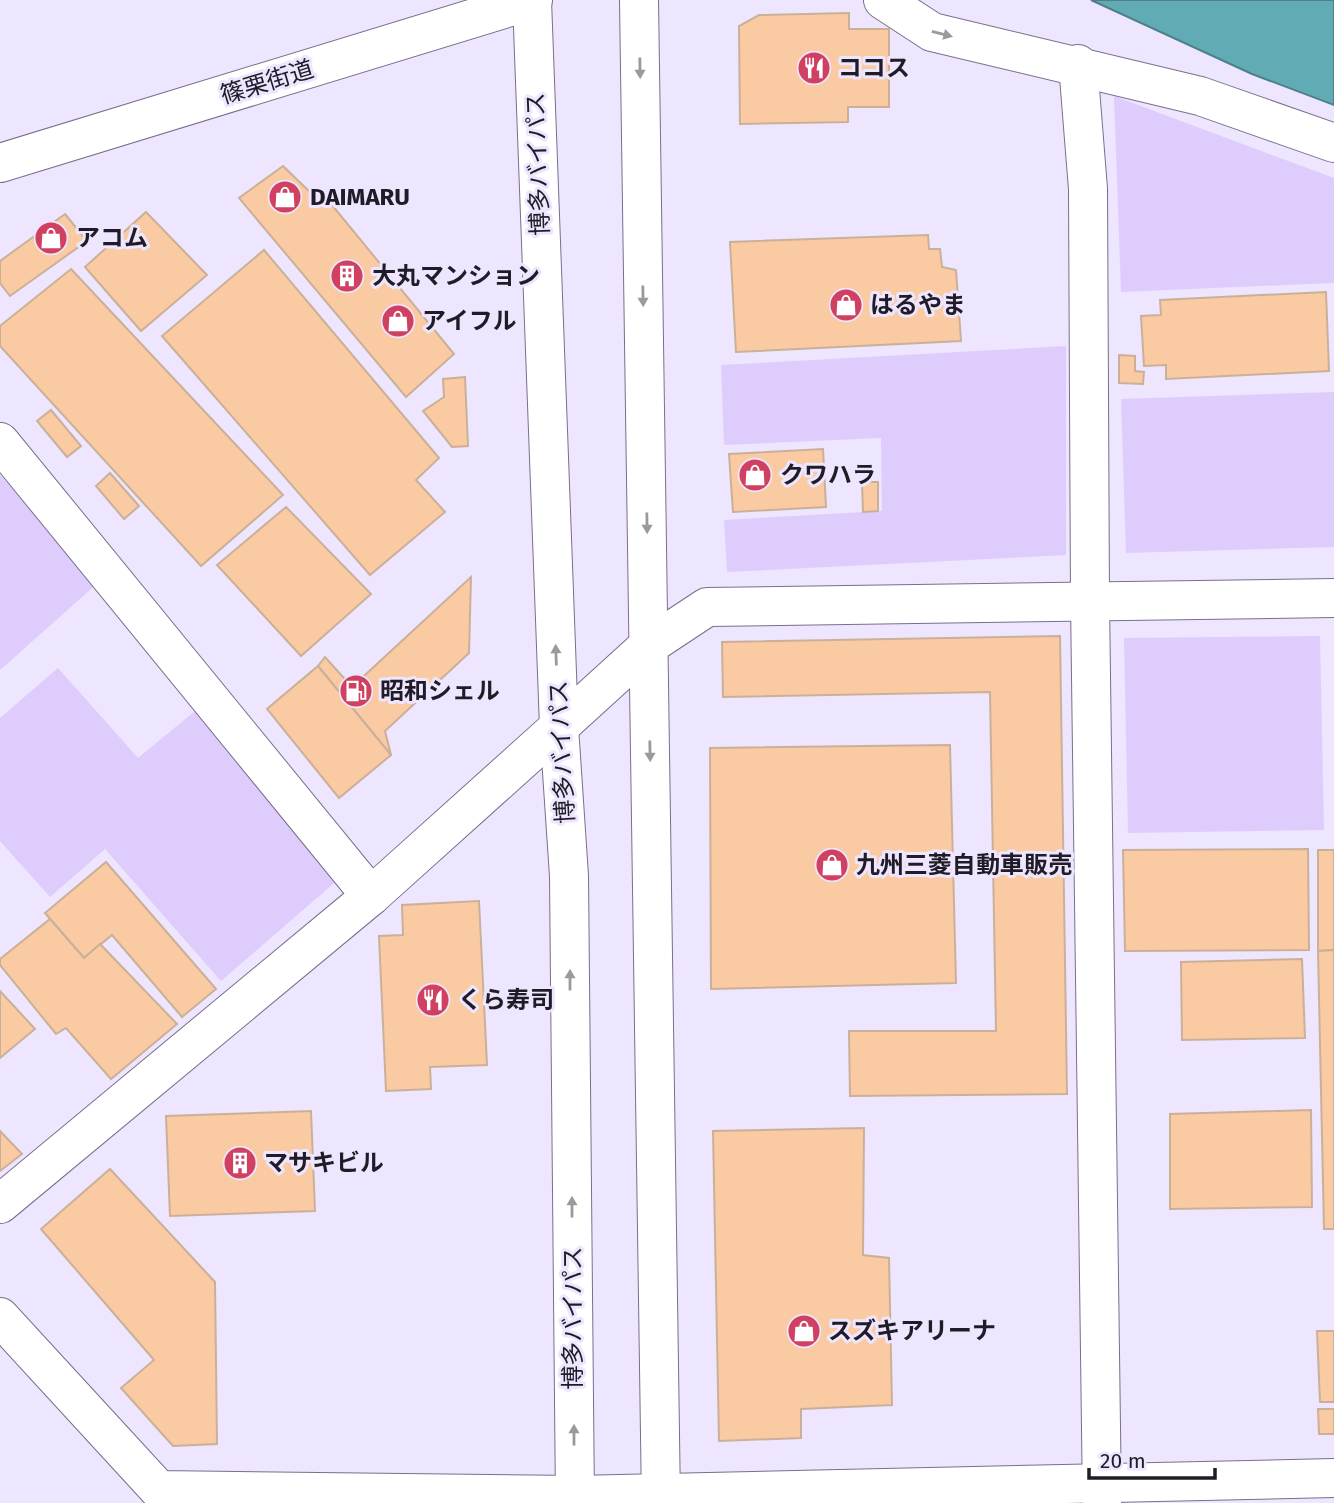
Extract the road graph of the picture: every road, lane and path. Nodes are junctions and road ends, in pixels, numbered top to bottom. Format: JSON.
{"nodes":[{"id":1,"x":532,"y":0,"type":"edge"},
{"id":2,"x":639,"y":0,"type":"edge"},
{"id":3,"x":883,"y":0,"type":"edge"},
{"id":4,"x":1078,"y":64,"type":"junction"},
{"id":5,"x":1334,"y":143,"type":"edge"},
{"id":6,"x":0,"y":163,"type":"edge"},
{"id":7,"x":0,"y":442,"type":"edge"},
{"id":8,"x":1334,"y":598,"type":"edge"},
{"id":9,"x":1090,"y":601,"type":"junction"},
{"id":10,"x":648,"y":646,"type":"junction"},
{"id":11,"x":559,"y":727,"type":"junction"},
{"id":12,"x":371,"y":896,"type":"junction"},
{"id":13,"x":0,"y":1204,"type":"edge"},
{"id":14,"x":0,"y":1317,"type":"edge"},
{"id":15,"x":1334,"y":1478,"type":"edge"},
{"id":16,"x":1103,"y":1493,"type":"edge"},
{"id":17,"x":156,"y":1497,"type":"edge"},
{"id":18,"x":661,"y":1498,"type":"edge"},
{"id":19,"x":575,"y":1499,"type":"edge"}],
"edges":[{"from":1,"to":6,"type":"main road","name":"篠栗街道"},
{"from":11,"to":1,"type":"main road","name":"博多バイパス","one_way":true},
{"from":2,"to":10,"type":"main road","one_way":true},
{"from":3,"to":4,"type":"main road","one_way":true},
{"from":4,"to":5,"type":"main road"},
{"from":4,"to":9,"type":"main road"},
{"from":7,"to":12,"type":"main road"},
{"from":8,"to":9,"type":"main road"},
{"from":9,"to":10,"type":"main road"},
{"from":9,"to":16,"type":"main road"},
{"from":10,"to":11,"type":"main road"},
{"from":10,"to":18,"type":"main road","one_way":true},
{"from":11,"to":12,"type":"main road"},
{"from":19,"to":11,"type":"main road","name":"博多バイパス","one_way":true},
{"from":12,"to":13,"type":"main road"},
{"from":14,"to":17,"type":"main road"},
{"from":15,"to":16,"type":"main road"},
{"from":16,"to":18,"type":"main road"},
{"from":17,"to":19,"type":"main road"},
{"from":18,"to":19,"type":"main road"}]}
